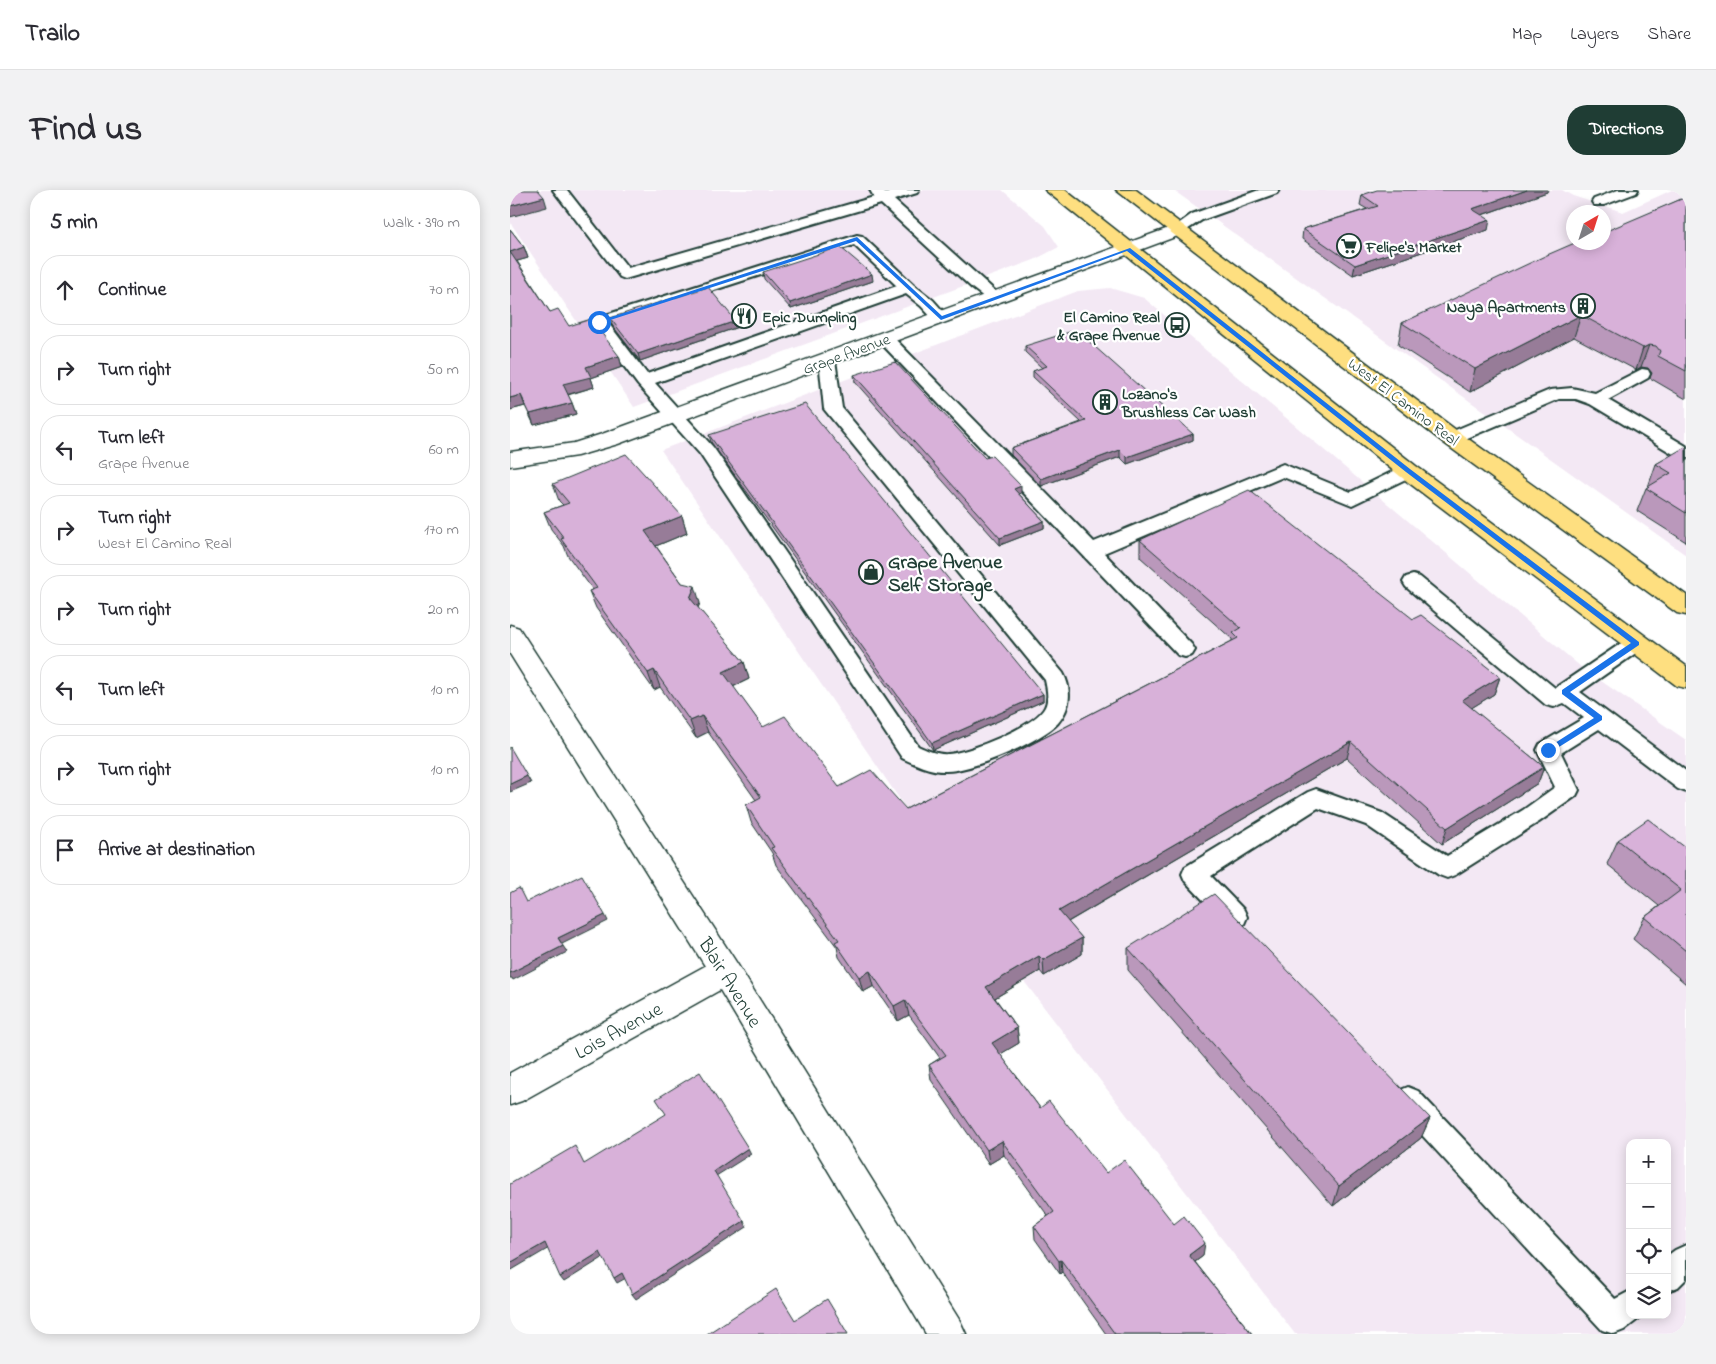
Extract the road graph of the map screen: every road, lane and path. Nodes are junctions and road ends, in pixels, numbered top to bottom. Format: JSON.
{"nodes":[{"id":1,"x":560,"y":190,"type":"edge"},
{"id":2,"x":912,"y":190,"type":"edge"},
{"id":3,"x":1054,"y":190,"type":"edge"},
{"id":4,"x":1125,"y":190,"type":"edge"},
{"id":5,"x":1272,"y":190,"type":"edge"},
{"id":6,"x":1631,"y":190,"type":"edge"},
{"id":7,"x":880,"y":194,"type":"edge"},
{"id":8,"x":1599,"y":202,"type":"dead end"},
{"id":9,"x":1177,"y":230,"type":"junction"},
{"id":10,"x":1128,"y":249,"type":"junction"},
{"id":11,"x":908,"y":288,"type":"junction"},
{"id":12,"x":995,"y":298,"type":"junction"},
{"id":13,"x":941,"y":318,"type":"junction"},
{"id":14,"x":885,"y":338,"type":"junction"},
{"id":15,"x":827,"y":360,"type":"junction"},
{"id":16,"x":1642,"y":374,"type":"edge"},
{"id":17,"x":644,"y":381,"type":"junction"},
{"id":18,"x":1596,"y":400,"type":"junction"},
{"id":19,"x":676,"y":415,"type":"junction"},
{"id":20,"x":1452,"y":438,"type":"junction"},
{"id":21,"x":1686,"y":454,"type":"edge"},
{"id":22,"x":510,"y":459,"type":"edge"},
{"id":23,"x":1408,"y":471,"type":"junction"},
{"id":24,"x":1091,"y":551,"type":"junction"},
{"id":25,"x":1414,"y":582,"type":"dead end"},
{"id":26,"x":1686,"y":607,"type":"edge"},
{"id":27,"x":510,"y":634,"type":"edge"},
{"id":28,"x":1636,"y":644,"type":"junction"},
{"id":29,"x":1185,"y":650,"type":"dead end"},
{"id":30,"x":518,"y":663,"type":"edge"},
{"id":31,"x":1686,"y":679,"type":"edge"},
{"id":32,"x":1565,"y":692,"type":"junction"},
{"id":33,"x":1600,"y":718,"type":"junction"},
{"id":34,"x":1686,"y":783,"type":"edge"},
{"id":35,"x":1248,"y":931,"type":"edge"},
{"id":36,"x":725,"y":971,"type":"junction"},
{"id":37,"x":1390,"y":1082,"type":"edge"},
{"id":38,"x":510,"y":1090,"type":"edge"},
{"id":39,"x":1686,"y":1260,"type":"edge"},
{"id":40,"x":1669,"y":1274,"type":"edge"},
{"id":41,"x":1626,"y":1309,"type":"edge"},
{"id":42,"x":947,"y":1334,"type":"edge"}],
"edges":[{"from":1,"to":7,"type":"lane"},
{"from":2,"to":7,"type":"lane"},
{"from":3,"to":10,"type":"main road"},
{"from":4,"to":9,"type":"main road","name":"West El Camino Real"},
{"from":5,"to":9,"type":"lane"},
{"from":6,"to":8,"type":"lane"},
{"from":7,"to":12,"type":"lane"},
{"from":9,"to":10,"type":"street","name":"Grape Avenue"},
{"from":9,"to":20,"type":"main road","name":"West El Camino Real"},
{"from":10,"to":12,"type":"street","name":"Grape Avenue"},
{"from":10,"to":23,"type":"main road"},
{"from":11,"to":13,"type":"lane"},
{"from":11,"to":17,"type":"lane"},
{"from":11,"to":17,"type":"lane"},
{"from":12,"to":13,"type":"street","name":"Grape Avenue"},
{"from":13,"to":14,"type":"street","name":"Grape Avenue"},
{"from":14,"to":15,"type":"street","name":"Grape Avenue"},
{"from":14,"to":24,"type":"lane"},
{"from":15,"to":19,"type":"street","name":"Grape Avenue"},
{"from":15,"to":19,"type":"lane"},
{"from":16,"to":18,"type":"lane"},
{"from":17,"to":19,"type":"lane"},
{"from":18,"to":20,"type":"lane"},
{"from":18,"to":21,"type":"lane"},
{"from":19,"to":22,"type":"street","name":"Grape Avenue"},
{"from":20,"to":26,"type":"main road","name":"West El Camino Real"},
{"from":23,"to":24,"type":"lane"},
{"from":23,"to":28,"type":"main road"},
{"from":24,"to":29,"type":"lane"},
{"from":25,"to":32,"type":"lane"},
{"from":27,"to":30,"type":"street","name":"Blair Avenue"},
{"from":28,"to":31,"type":"main road"},
{"from":28,"to":32,"type":"lane"},
{"from":30,"to":36,"type":"street","name":"Blair Avenue"},
{"from":32,"to":33,"type":"lane"},
{"from":33,"to":34,"type":"lane"},
{"from":33,"to":35,"type":"lane"},
{"from":36,"to":38,"type":"street","name":"Lois Avenue"},
{"from":36,"to":42,"type":"street","name":"Blair Avenue"},
{"from":37,"to":41,"type":"lane"},
{"from":39,"to":40,"type":"lane"}]}
